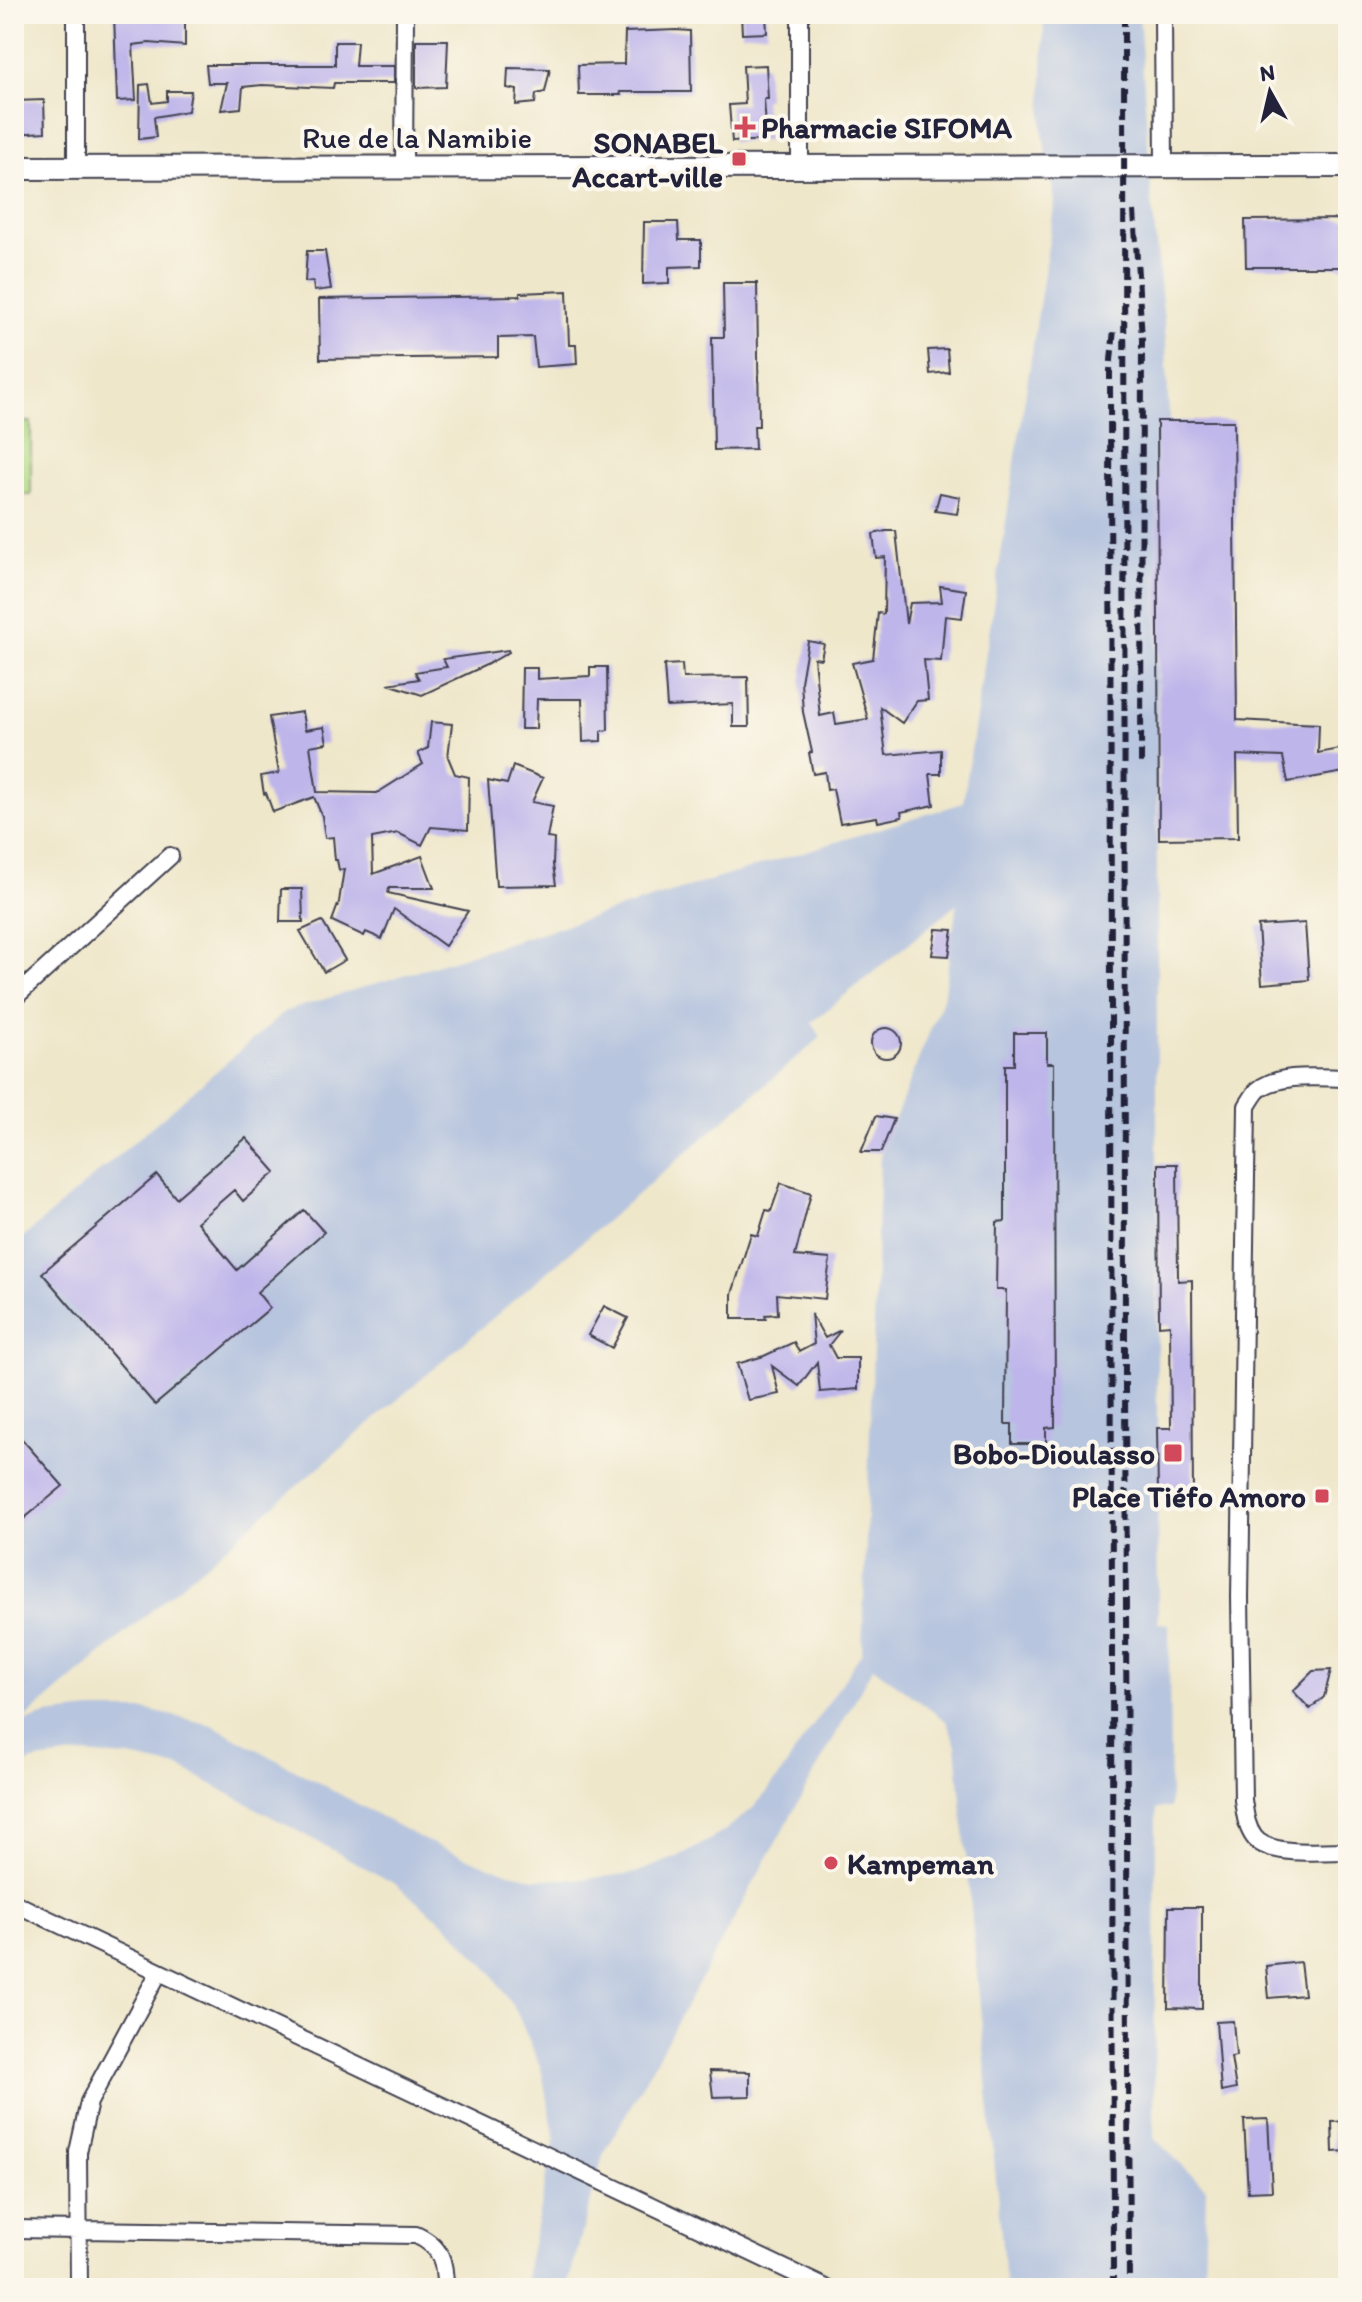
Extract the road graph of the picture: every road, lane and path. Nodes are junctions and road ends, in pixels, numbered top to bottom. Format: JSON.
{"nodes":[{"id":1,"x":76,"y":14,"type":"edge"},
{"id":2,"x":405,"y":14,"type":"edge"},
{"id":3,"x":800,"y":14,"type":"edge"},
{"id":4,"x":1163,"y":14,"type":"edge"},
{"id":5,"x":800,"y":166,"type":"junction"},
{"id":6,"x":1164,"y":166,"type":"junction"},
{"id":7,"x":1348,"y":166,"type":"edge"},
{"id":8,"x":404,"y":167,"type":"junction"},
{"id":9,"x":14,"y":168,"type":"edge"},
{"id":10,"x":76,"y":168,"type":"junction"},
{"id":11,"x":170,"y":856,"type":"dead end"},
{"id":12,"x":14,"y":998,"type":"edge"},
{"id":13,"x":1348,"y":1078,"type":"edge"},
{"id":14,"x":1348,"y":1851,"type":"edge"},
{"id":15,"x":14,"y":1903,"type":"edge"},
{"id":16,"x":159,"y":1972,"type":"junction"},
{"id":17,"x":14,"y":2229,"type":"edge"},
{"id":18,"x":78,"y":2229,"type":"junction"},
{"id":19,"x":79,"y":2288,"type":"edge"},
{"id":20,"x":445,"y":2288,"type":"edge"},
{"id":21,"x":826,"y":2288,"type":"edge"}],
"edges":[{"from":1,"to":10,"type":"street"},
{"from":2,"to":8,"type":"street"},
{"from":3,"to":5,"type":"street"},
{"from":4,"to":6,"type":"street"},
{"from":5,"to":6,"type":"street","name":"Rue de la Namibie"},
{"from":5,"to":8,"type":"street","name":"Rue de la Namibie"},
{"from":6,"to":7,"type":"street","name":"Rue de la Namibie"},
{"from":8,"to":10,"type":"street","name":"Rue de la Namibie"},
{"from":9,"to":10,"type":"street","name":"Rue de la Namibie"},
{"from":11,"to":12,"type":"street"},
{"from":13,"to":14,"type":"street"},
{"from":15,"to":16,"type":"street"},
{"from":16,"to":18,"type":"street"},
{"from":16,"to":21,"type":"street"},
{"from":17,"to":18,"type":"street"},
{"from":18,"to":19,"type":"street"},
{"from":18,"to":20,"type":"street"}]}
